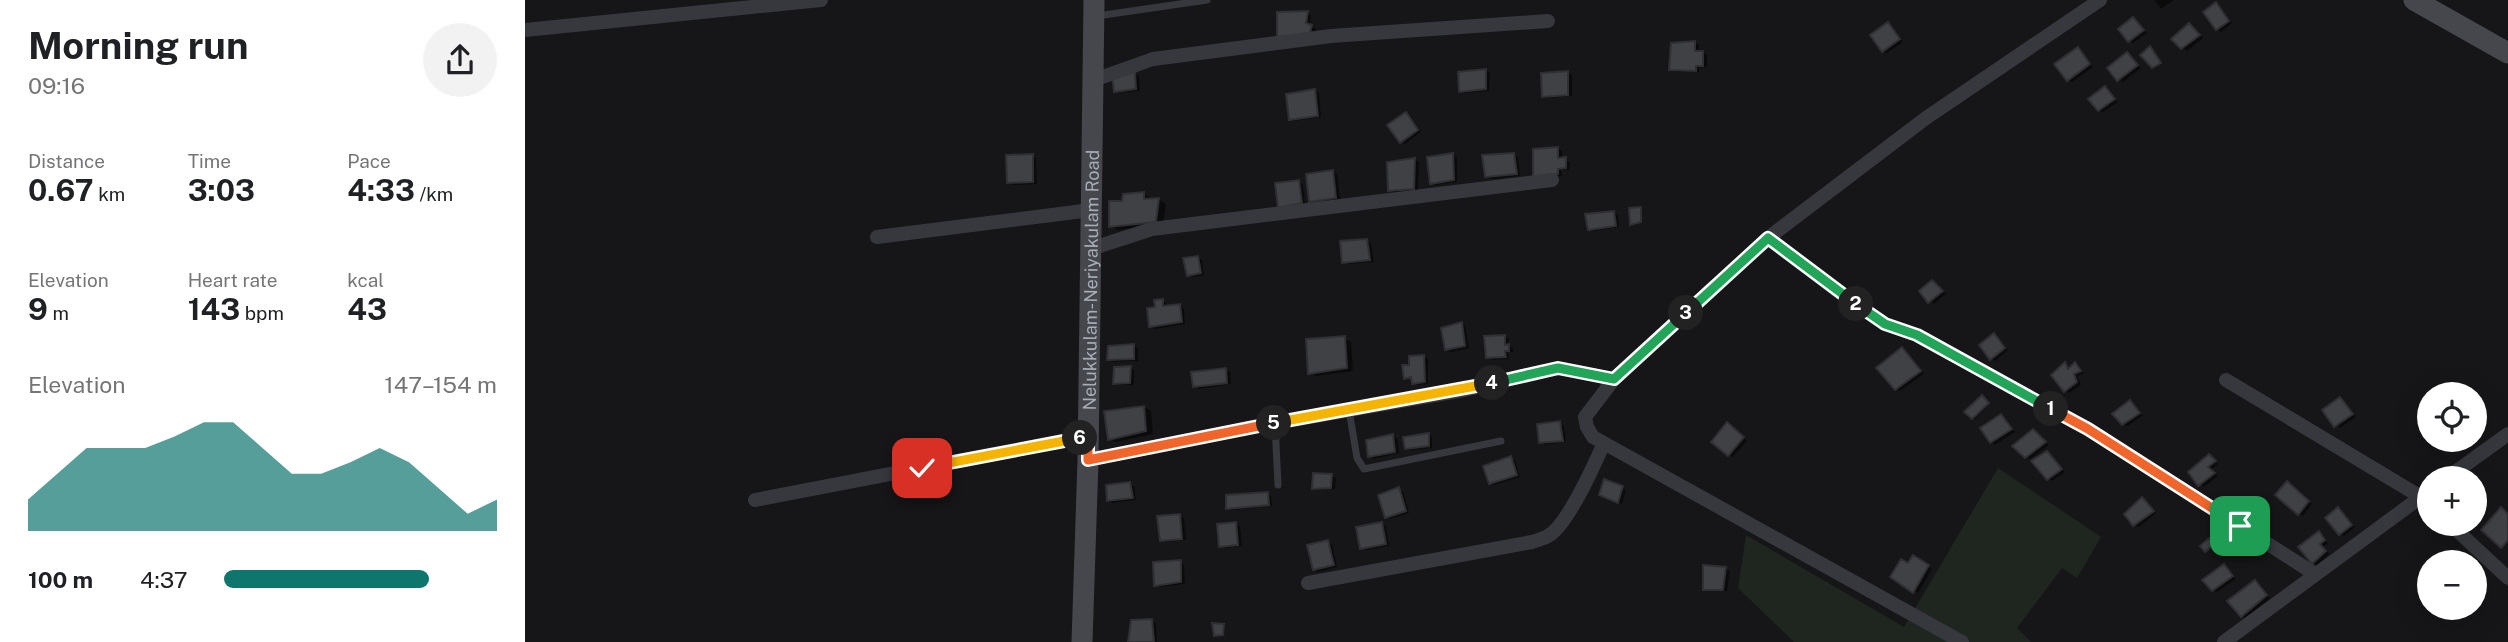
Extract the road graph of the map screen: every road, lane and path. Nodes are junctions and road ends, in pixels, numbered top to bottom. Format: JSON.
{"nodes":[{"id":1,"x":821,"y":0,"type":"edge"},
{"id":2,"x":1207,"y":0,"type":"edge"},
{"id":3,"x":2100,"y":0,"type":"edge"},
{"id":4,"x":2414,"y":0,"type":"edge"},
{"id":5,"x":1094,"y":8,"type":"edge"},
{"id":6,"x":1548,"y":21,"type":"dead end"},
{"id":7,"x":525,"y":30,"type":"edge"},
{"id":8,"x":2508,"y":53,"type":"edge"},
{"id":9,"x":1091,"y":80,"type":"junction"},
{"id":10,"x":1552,"y":180,"type":"dead end"},
{"id":11,"x":1091,"y":210,"type":"junction"},
{"id":12,"x":877,"y":237,"type":"dead end"},
{"id":13,"x":1768,"y":238,"type":"junction"},
{"id":14,"x":1090,"y":249,"type":"junction"},
{"id":15,"x":1614,"y":379,"type":"junction"},
{"id":16,"x":2226,"y":380,"type":"dead end"},
{"id":17,"x":1349,"y":410,"type":"junction"},
{"id":18,"x":1275,"y":423,"type":"junction"},
{"id":19,"x":2508,"y":434,"type":"edge"},
{"id":20,"x":1088,"y":436,"type":"junction"},
{"id":21,"x":1501,"y":441,"type":"dead end"},
{"id":22,"x":1604,"y":443,"type":"junction"},
{"id":23,"x":1088,"y":460,"type":"junction"},
{"id":24,"x":2464,"y":466,"type":"edge"},
{"id":25,"x":1278,"y":485,"type":"dead end"},
{"id":26,"x":2417,"y":493,"type":"edge"},
{"id":27,"x":755,"y":500,"type":"dead end"},
{"id":28,"x":2417,"y":504,"type":"edge"},
{"id":29,"x":2463,"y":536,"type":"edge"},
{"id":30,"x":2315,"y":574,"type":"junction"},
{"id":31,"x":2508,"y":578,"type":"edge"},
{"id":32,"x":1308,"y":583,"type":"dead end"},
{"id":33,"x":1083,"y":642,"type":"edge"},
{"id":34,"x":1962,"y":642,"type":"edge"},
{"id":35,"x":2224,"y":642,"type":"edge"}],
"edges":[{"from":1,"to":7,"type":"street"},
{"from":2,"to":5,"type":"lane"},
{"from":3,"to":13,"type":"street"},
{"from":4,"to":8,"type":"main road"},
{"from":5,"to":9,"type":"main road","name":"Nelukkulam-Neriyakulam Road"},
{"from":6,"to":9,"type":"street"},
{"from":9,"to":11,"type":"main road","name":"Nelukkulam-Neriyakulam Road"},
{"from":10,"to":14,"type":"street"},
{"from":11,"to":12,"type":"street"},
{"from":11,"to":14,"type":"main road","name":"Nelukkulam-Neriyakulam Road"},
{"from":13,"to":15,"type":"street"},
{"from":13,"to":30,"type":"street"},
{"from":14,"to":20,"type":"main road","name":"Nelukkulam-Neriyakulam Road"},
{"from":15,"to":17,"type":"street"},
{"from":15,"to":22,"type":"street"},
{"from":16,"to":26,"type":"street"},
{"from":17,"to":18,"type":"street"},
{"from":17,"to":21,"type":"lane"},
{"from":18,"to":23,"type":"street"},
{"from":18,"to":25,"type":"lane"},
{"from":19,"to":24,"type":"street"},
{"from":20,"to":23,"type":"main road","name":"Nelukkulam-Neriyakulam Road"},
{"from":20,"to":27,"type":"street"},
{"from":22,"to":32,"type":"street"},
{"from":22,"to":34,"type":"street"},
{"from":23,"to":33,"type":"main road","name":"Nelukkulam-Neriyakulam Road"},
{"from":28,"to":30,"type":"street"},
{"from":29,"to":31,"type":"street"},
{"from":30,"to":35,"type":"street"}]}
